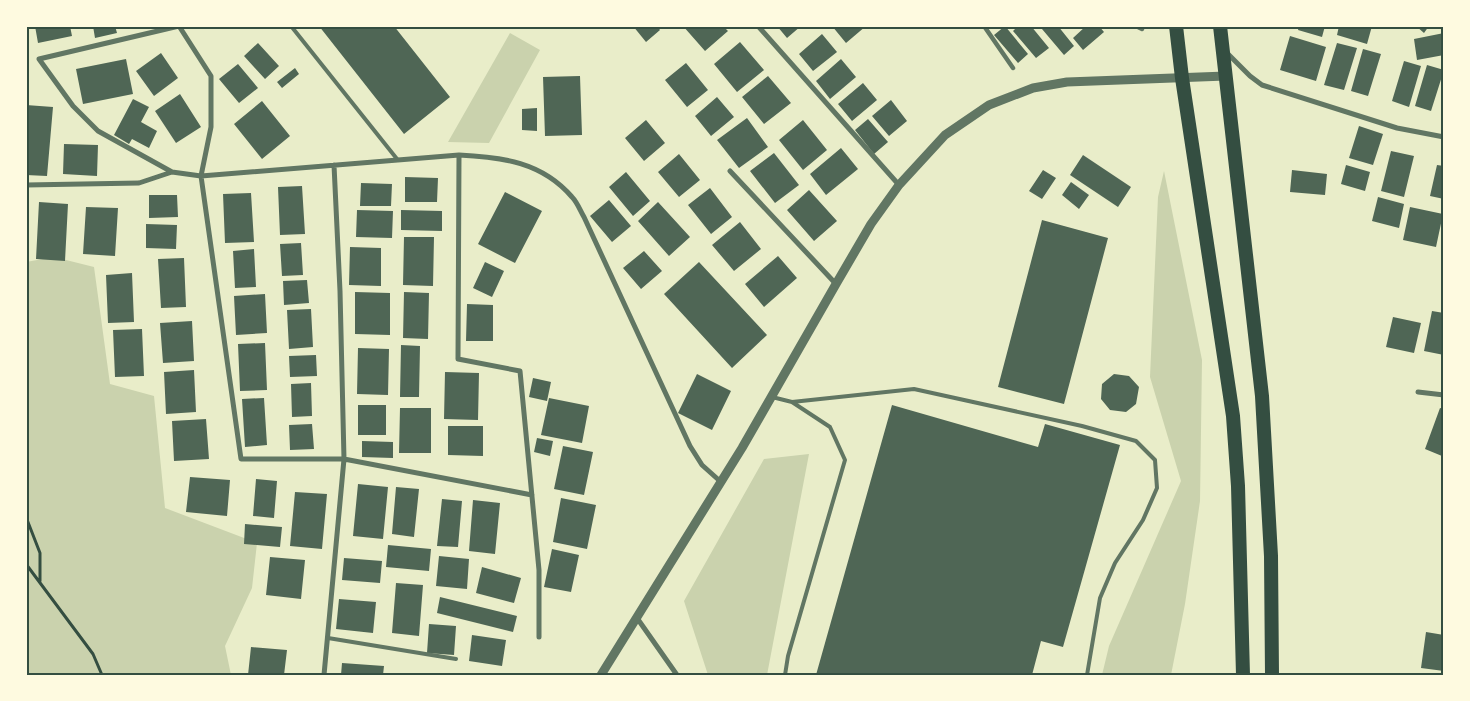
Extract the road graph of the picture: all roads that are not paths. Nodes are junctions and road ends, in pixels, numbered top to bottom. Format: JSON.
{"nodes":[{"id":1,"x":291,"y":26,"type":"edge"},
{"id":2,"x":758,"y":26,"type":"edge"},
{"id":3,"x":984,"y":26,"type":"edge"},
{"id":4,"x":1136,"y":26,"type":"edge"},
{"id":5,"x":1176,"y":26,"type":"edge"},
{"id":6,"x":1220,"y":26,"type":"edge"},
{"id":7,"x":1142,"y":29,"type":"dead end"},
{"id":8,"x":1223,"y":48,"type":"junction"},
{"id":9,"x":1013,"y":68,"type":"dead end"},
{"id":10,"x":1226,"y":76,"type":"junction"},
{"id":11,"x":1182,"y":78,"type":"junction"},
{"id":12,"x":1444,"y":138,"type":"edge"},
{"id":13,"x":459,"y":155,"type":"junction"},
{"id":14,"x":397,"y":160,"type":"junction"},
{"id":15,"x":334,"y":165,"type":"junction"},
{"id":16,"x":172,"y":172,"type":"junction"},
{"id":17,"x":730,"y":172,"type":"dead end"},
{"id":18,"x":201,"y":176,"type":"junction"},
{"id":19,"x":26,"y":186,"type":"edge"},
{"id":20,"x":899,"y":186,"type":"junction"},
{"id":21,"x":836,"y":284,"type":"junction"},
{"id":22,"x":1418,"y":392,"type":"dead end"},
{"id":23,"x":1444,"y":394,"type":"edge"},
{"id":24,"x":772,"y":397,"type":"junction"},
{"id":25,"x":792,"y":402,"type":"junction"},
{"id":26,"x":344,"y":459,"type":"junction"},
{"id":27,"x":721,"y":482,"type":"junction"},
{"id":28,"x":532,"y":495,"type":"junction"},
{"id":29,"x":637,"y":618,"type":"junction"},
{"id":30,"x":539,"y":637,"type":"dead end"},
{"id":31,"x":328,"y":638,"type":"junction"},
{"id":32,"x":456,"y":659,"type":"dead end"},
{"id":33,"x":324,"y":675,"type":"edge"},
{"id":34,"x":601,"y":675,"type":"edge"},
{"id":35,"x":677,"y":675,"type":"edge"},
{"id":36,"x":785,"y":675,"type":"edge"},
{"id":37,"x":1087,"y":675,"type":"edge"},
{"id":38,"x":1243,"y":675,"type":"edge"},
{"id":39,"x":1272,"y":675,"type":"edge"}],
"edges":[{"from":1,"to":14,"type":"lane"},
{"from":2,"to":20,"type":"street"},
{"from":3,"to":9,"type":"street"},
{"from":4,"to":7,"type":"street"},
{"from":5,"to":11,"type":"highway"},
{"from":6,"to":8,"type":"highway"},
{"from":8,"to":10,"type":"highway"},
{"from":8,"to":12,"type":"street"},
{"from":10,"to":11,"type":"street"},
{"from":10,"to":39,"type":"highway"},
{"from":11,"to":20,"type":"street"},
{"from":11,"to":38,"type":"highway"},
{"from":13,"to":14,"type":"street"},
{"from":13,"to":27,"type":"street"},
{"from":13,"to":28,"type":"street"},
{"from":14,"to":15,"type":"street"},
{"from":15,"to":18,"type":"street"},
{"from":15,"to":26,"type":"street"},
{"from":16,"to":18,"type":"street"},
{"from":16,"to":18,"type":"street"},
{"from":16,"to":19,"type":"street"},
{"from":17,"to":21,"type":"street"},
{"from":18,"to":26,"type":"street"},
{"from":20,"to":21,"type":"street"},
{"from":21,"to":24,"type":"street"},
{"from":22,"to":23,"type":"street"},
{"from":24,"to":25,"type":"lane"},
{"from":24,"to":27,"type":"street"},
{"from":25,"to":36,"type":"lane"},
{"from":25,"to":37,"type":"lane"},
{"from":26,"to":28,"type":"street"},
{"from":26,"to":31,"type":"street"},
{"from":27,"to":29,"type":"street"},
{"from":28,"to":30,"type":"street"},
{"from":29,"to":34,"type":"street"},
{"from":29,"to":35,"type":"street"},
{"from":31,"to":32,"type":"lane"},
{"from":31,"to":33,"type":"street"}]}
